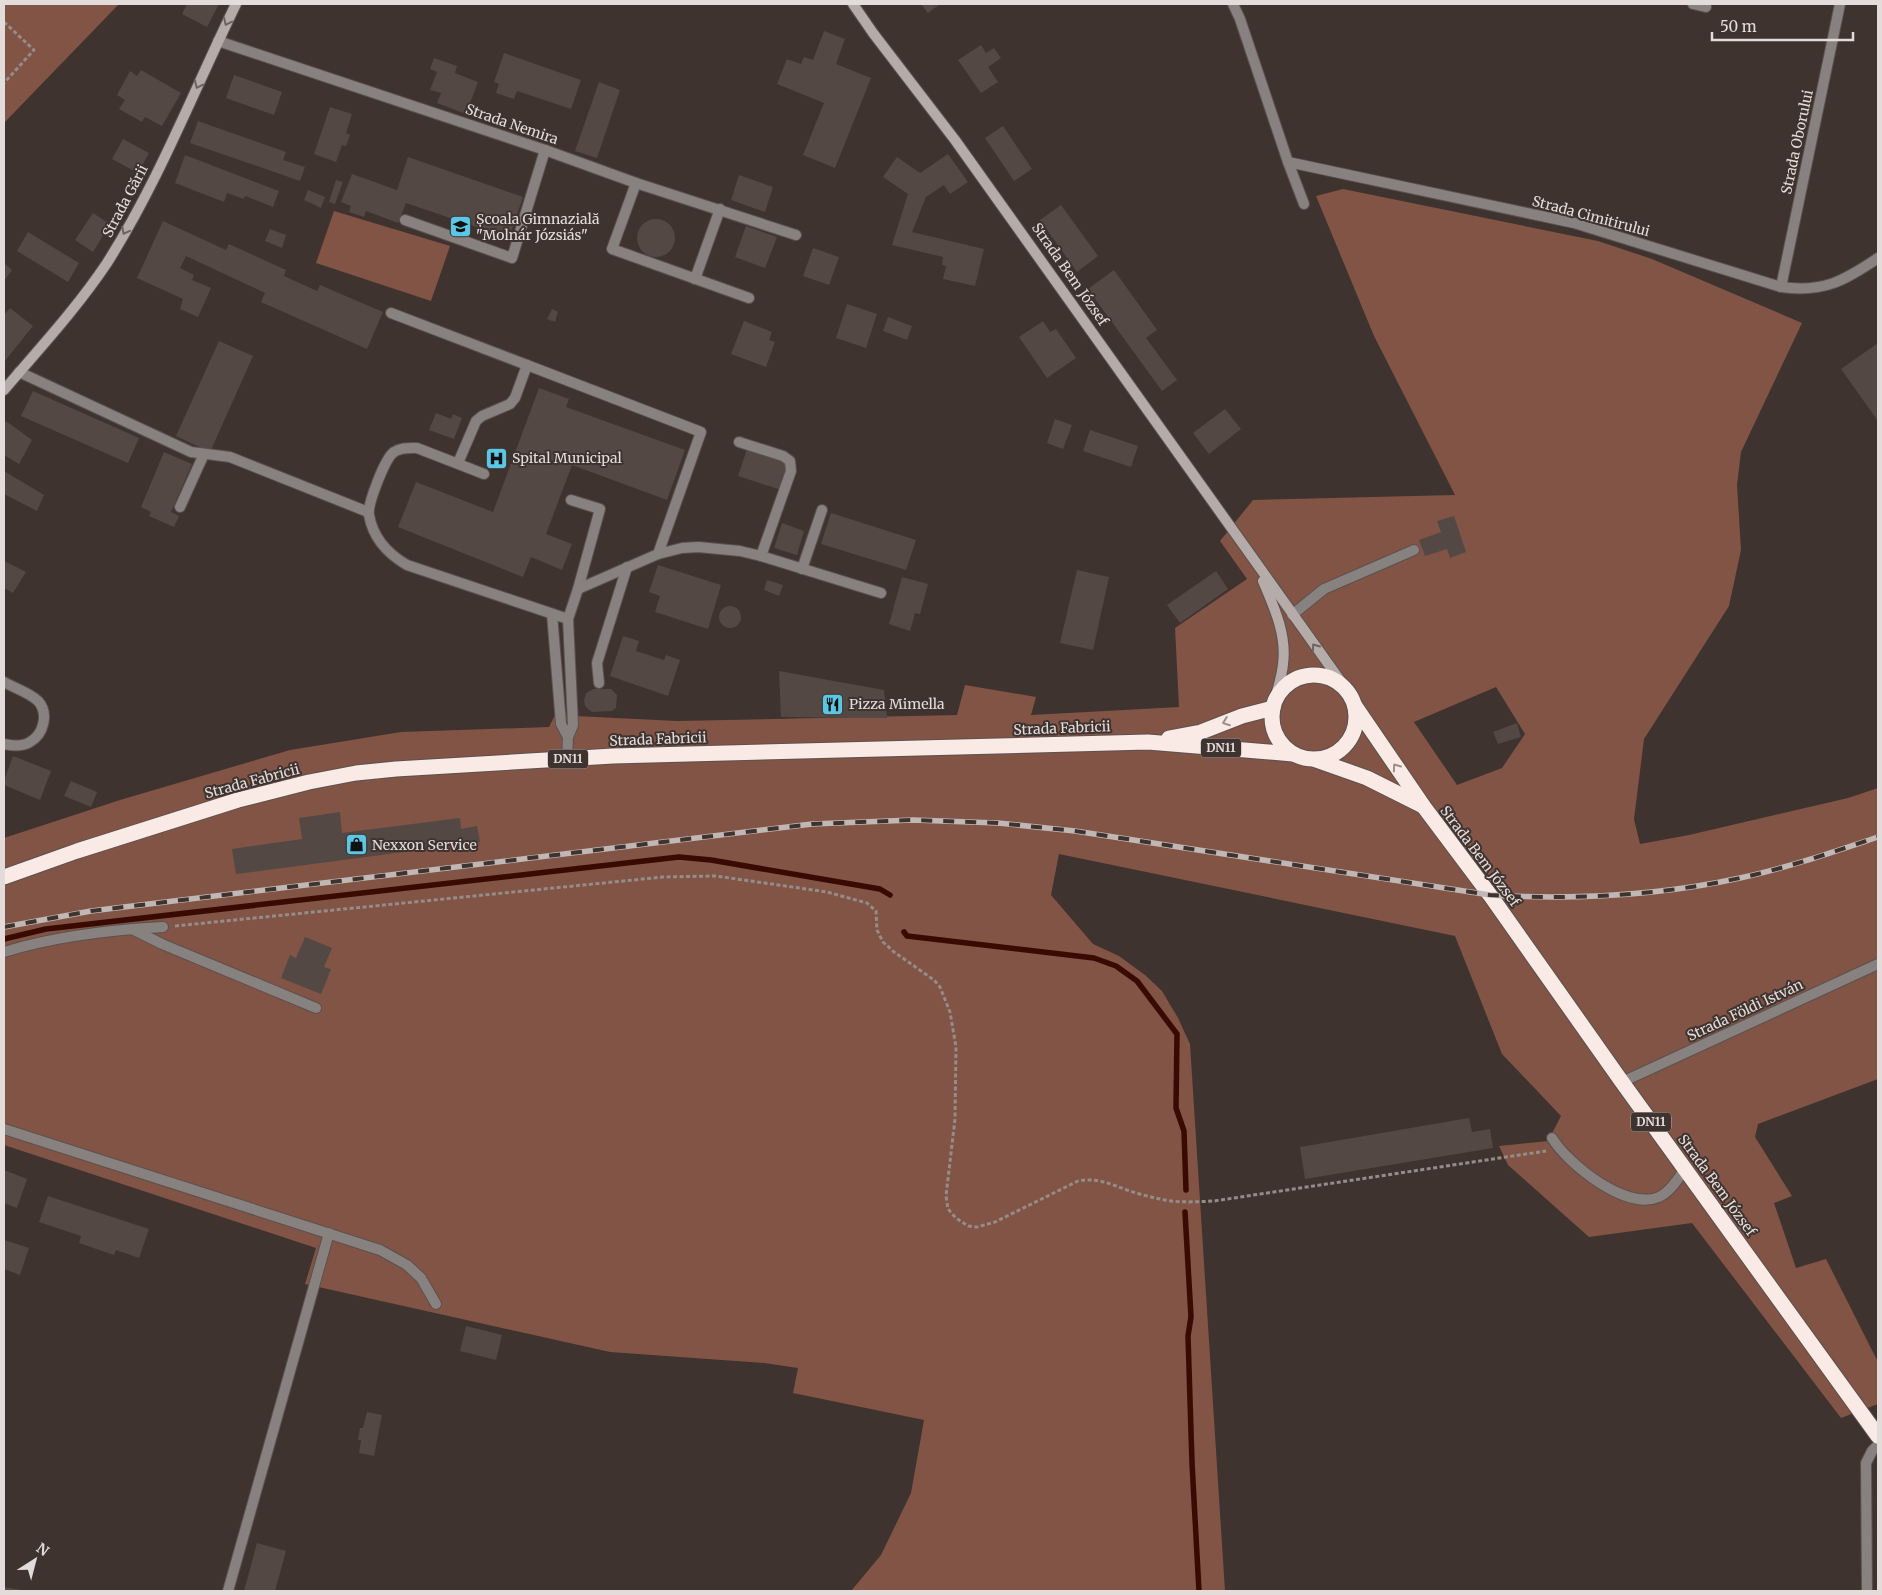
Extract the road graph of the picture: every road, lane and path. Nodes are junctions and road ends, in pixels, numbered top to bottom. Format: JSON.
{"nodes":[{"id":1,"x":236,"y":4,"type":"edge"},
{"id":2,"x":853,"y":4,"type":"edge"},
{"id":3,"x":1233,"y":4,"type":"edge"},
{"id":4,"x":1693,"y":4,"type":"edge"},
{"id":5,"x":1840,"y":4,"type":"edge"},
{"id":6,"x":1706,"y":7,"type":"dead end"},
{"id":7,"x":4,"y":22,"type":"edge"},
{"id":8,"x":218,"y":41,"type":"junction"},
{"id":9,"x":4,"y":83,"type":"edge"},
{"id":10,"x":545,"y":150,"type":"junction"},
{"id":11,"x":1288,"y":162,"type":"junction"},
{"id":12,"x":636,"y":183,"type":"junction"},
{"id":13,"x":1304,"y":204,"type":"dead end"},
{"id":14,"x":720,"y":209,"type":"junction"},
{"id":15,"x":405,"y":220,"type":"dead end"},
{"id":16,"x":796,"y":235,"type":"dead end"},
{"id":17,"x":1878,"y":258,"type":"edge"},
{"id":18,"x":695,"y":279,"type":"junction"},
{"id":19,"x":1780,"y":286,"type":"junction"},
{"id":20,"x":748,"y":298,"type":"dead end"},
{"id":21,"x":391,"y":314,"type":"dead end"},
{"id":22,"x":527,"y":365,"type":"junction"},
{"id":23,"x":19,"y":372,"type":"junction"},
{"id":24,"x":4,"y":390,"type":"edge"},
{"id":25,"x":740,"y":442,"type":"dead end"},
{"id":26,"x":204,"y":454,"type":"junction"},
{"id":27,"x":458,"y":463,"type":"junction"},
{"id":28,"x":484,"y":474,"type":"dead end"},
{"id":29,"x":572,"y":500,"type":"dead end"},
{"id":30,"x":180,"y":507,"type":"dead end"},
{"id":31,"x":822,"y":510,"type":"dead end"},
{"id":32,"x":368,"y":512,"type":"junction"},
{"id":33,"x":1414,"y":550,"type":"dead end"},
{"id":34,"x":658,"y":554,"type":"junction"},
{"id":35,"x":761,"y":556,"type":"junction"},
{"id":36,"x":1257,"y":566,"type":"junction"},
{"id":37,"x":627,"y":567,"type":"junction"},
{"id":38,"x":802,"y":569,"type":"junction"},
{"id":39,"x":578,"y":589,"type":"junction"},
{"id":40,"x":881,"y":592,"type":"dead end"},
{"id":41,"x":552,"y":614,"type":"junction"},
{"id":42,"x":1292,"y":615,"type":"junction"},
{"id":43,"x":568,"y":620,"type":"junction"},
{"id":44,"x":4,"y":682,"type":"edge"},
{"id":45,"x":599,"y":683,"type":"dead end"},
{"id":46,"x":1344,"y":686,"type":"junction"},
{"id":47,"x":1273,"y":705,"type":"junction"},
{"id":48,"x":1355,"y":706,"type":"junction"},
{"id":49,"x":568,"y":737,"type":"junction"},
{"id":50,"x":1148,"y":742,"type":"junction"},
{"id":51,"x":4,"y":744,"type":"edge"},
{"id":52,"x":1293,"y":754,"type":"junction"},
{"id":53,"x":567,"y":759,"type":"junction"},
{"id":54,"x":1314,"y":759,"type":"junction"},
{"id":55,"x":1424,"y":807,"type":"junction"},
{"id":56,"x":4,"y":877,"type":"edge"},
{"id":57,"x":163,"y":927,"type":"joint"},
{"id":58,"x":132,"y":929,"type":"junction"},
{"id":59,"x":4,"y":952,"type":"edge"},
{"id":60,"x":1878,"y":964,"type":"edge"},
{"id":61,"x":316,"y":1008,"type":"dead end"},
{"id":62,"x":1622,"y":1082,"type":"junction"},
{"id":63,"x":4,"y":1129,"type":"edge"},
{"id":64,"x":1552,"y":1138,"type":"dead end"},
{"id":65,"x":1559,"y":1149,"type":"junction"},
{"id":66,"x":1685,"y":1169,"type":"junction"},
{"id":67,"x":328,"y":1234,"type":"junction"},
{"id":68,"x":436,"y":1304,"type":"dead end"},
{"id":69,"x":1878,"y":1436,"type":"edge"},
{"id":70,"x":1878,"y":1445,"type":"edge"},
{"id":71,"x":228,"y":1591,"type":"edge"},
{"id":72,"x":1867,"y":1591,"type":"edge"}],
"edges":[{"from":1,"to":8,"type":"main road","name":"Strada Gării","one_way":true},
{"from":2,"to":36,"type":"main road","name":"Strada Bem József"},
{"from":3,"to":11,"type":"street"},
{"from":4,"to":6,"type":"street"},
{"from":5,"to":19,"type":"street","name":"Strada Oborului"},
{"from":7,"to":9,"type":"path"},
{"from":8,"to":10,"type":"street","name":"Strada Nemira"},
{"from":8,"to":23,"type":"main road","name":"Strada Gării","one_way":true},
{"from":10,"to":12,"type":"street","name":"Strada Nemira"},
{"from":10,"to":15,"type":"street"},
{"from":11,"to":13,"type":"street"},
{"from":11,"to":19,"type":"street","name":"Strada Cimitirului"},
{"from":12,"to":14,"type":"street","name":"Strada Nemira"},
{"from":12,"to":18,"type":"street"},
{"from":14,"to":16,"type":"street","name":"Strada Nemira"},
{"from":14,"to":18,"type":"street"},
{"from":17,"to":19,"type":"street","name":"Strada Cimitirului"},
{"from":18,"to":20,"type":"street"},
{"from":21,"to":22,"type":"street"},
{"from":22,"to":27,"type":"street"},
{"from":22,"to":34,"type":"street"},
{"from":23,"to":24,"type":"main road","name":"Strada Gării"},
{"from":23,"to":26,"type":"street"},
{"from":25,"to":35,"type":"street"},
{"from":26,"to":30,"type":"street"},
{"from":26,"to":32,"type":"street"},
{"from":27,"to":28,"type":"street"},
{"from":27,"to":32,"type":"street"},
{"from":29,"to":39,"type":"street"},
{"from":31,"to":38,"type":"street"},
{"from":32,"to":41,"type":"street"},
{"from":33,"to":42,"type":"street"},
{"from":34,"to":35,"type":"street"},
{"from":34,"to":37,"type":"street"},
{"from":35,"to":38,"type":"street"},
{"from":36,"to":42,"type":"main road","name":"Strada Bem József"},
{"from":36,"to":47,"type":"main road","name":"Strada Bem József"},
{"from":37,"to":39,"type":"street"},
{"from":37,"to":45,"type":"street"},
{"from":38,"to":40,"type":"street"},
{"from":39,"to":43,"type":"street"},
{"from":41,"to":43,"type":"street"},
{"from":41,"to":49,"type":"street"},
{"from":46,"to":42,"type":"main road","name":"Strada Bem József","one_way":true},
{"from":43,"to":49,"type":"street"},
{"from":44,"to":51,"type":"street"},
{"from":46,"to":47,"type":"highway"},
{"from":46,"to":48,"type":"highway","number":"DN11"},
{"from":47,"to":50,"type":"highway","name":"Strada Fabricii","number":"DN11","one_way":true},
{"from":47,"to":52,"type":"highway"},
{"from":48,"to":54,"type":"highway"},
{"from":55,"to":48,"type":"highway","name":"Strada Bem József","number":"DN11","one_way":true},
{"from":49,"to":53,"type":"street"},
{"from":50,"to":52,"type":"highway","name":"Strada Fabricii","number":"DN11"},
{"from":50,"to":53,"type":"highway","name":"Strada Fabricii","number":"DN11"},
{"from":52,"to":54,"type":"highway","number":"DN11"},
{"from":53,"to":56,"type":"highway","name":"Strada Fabricii","number":"DN11"},
{"from":54,"to":55,"type":"highway","name":"Strada Bem József","number":"DN11"},
{"from":55,"to":62,"type":"highway","name":"Strada Bem József","number":"DN11"},
{"from":57,"to":58,"type":"street"},
{"from":57,"to":65,"type":"path"},
{"from":58,"to":59,"type":"street"},
{"from":58,"to":61,"type":"street"},
{"from":60,"to":62,"type":"street","name":"Strada Földi István"},
{"from":62,"to":66,"type":"highway","name":"Strada Bem József","number":"DN11"},
{"from":63,"to":67,"type":"street"},
{"from":64,"to":65,"type":"street"},
{"from":65,"to":66,"type":"street"},
{"from":66,"to":69,"type":"highway","name":"Strada Bem József","number":"DN11"},
{"from":67,"to":68,"type":"street"},
{"from":67,"to":71,"type":"street"},
{"from":70,"to":72,"type":"street"}]}
